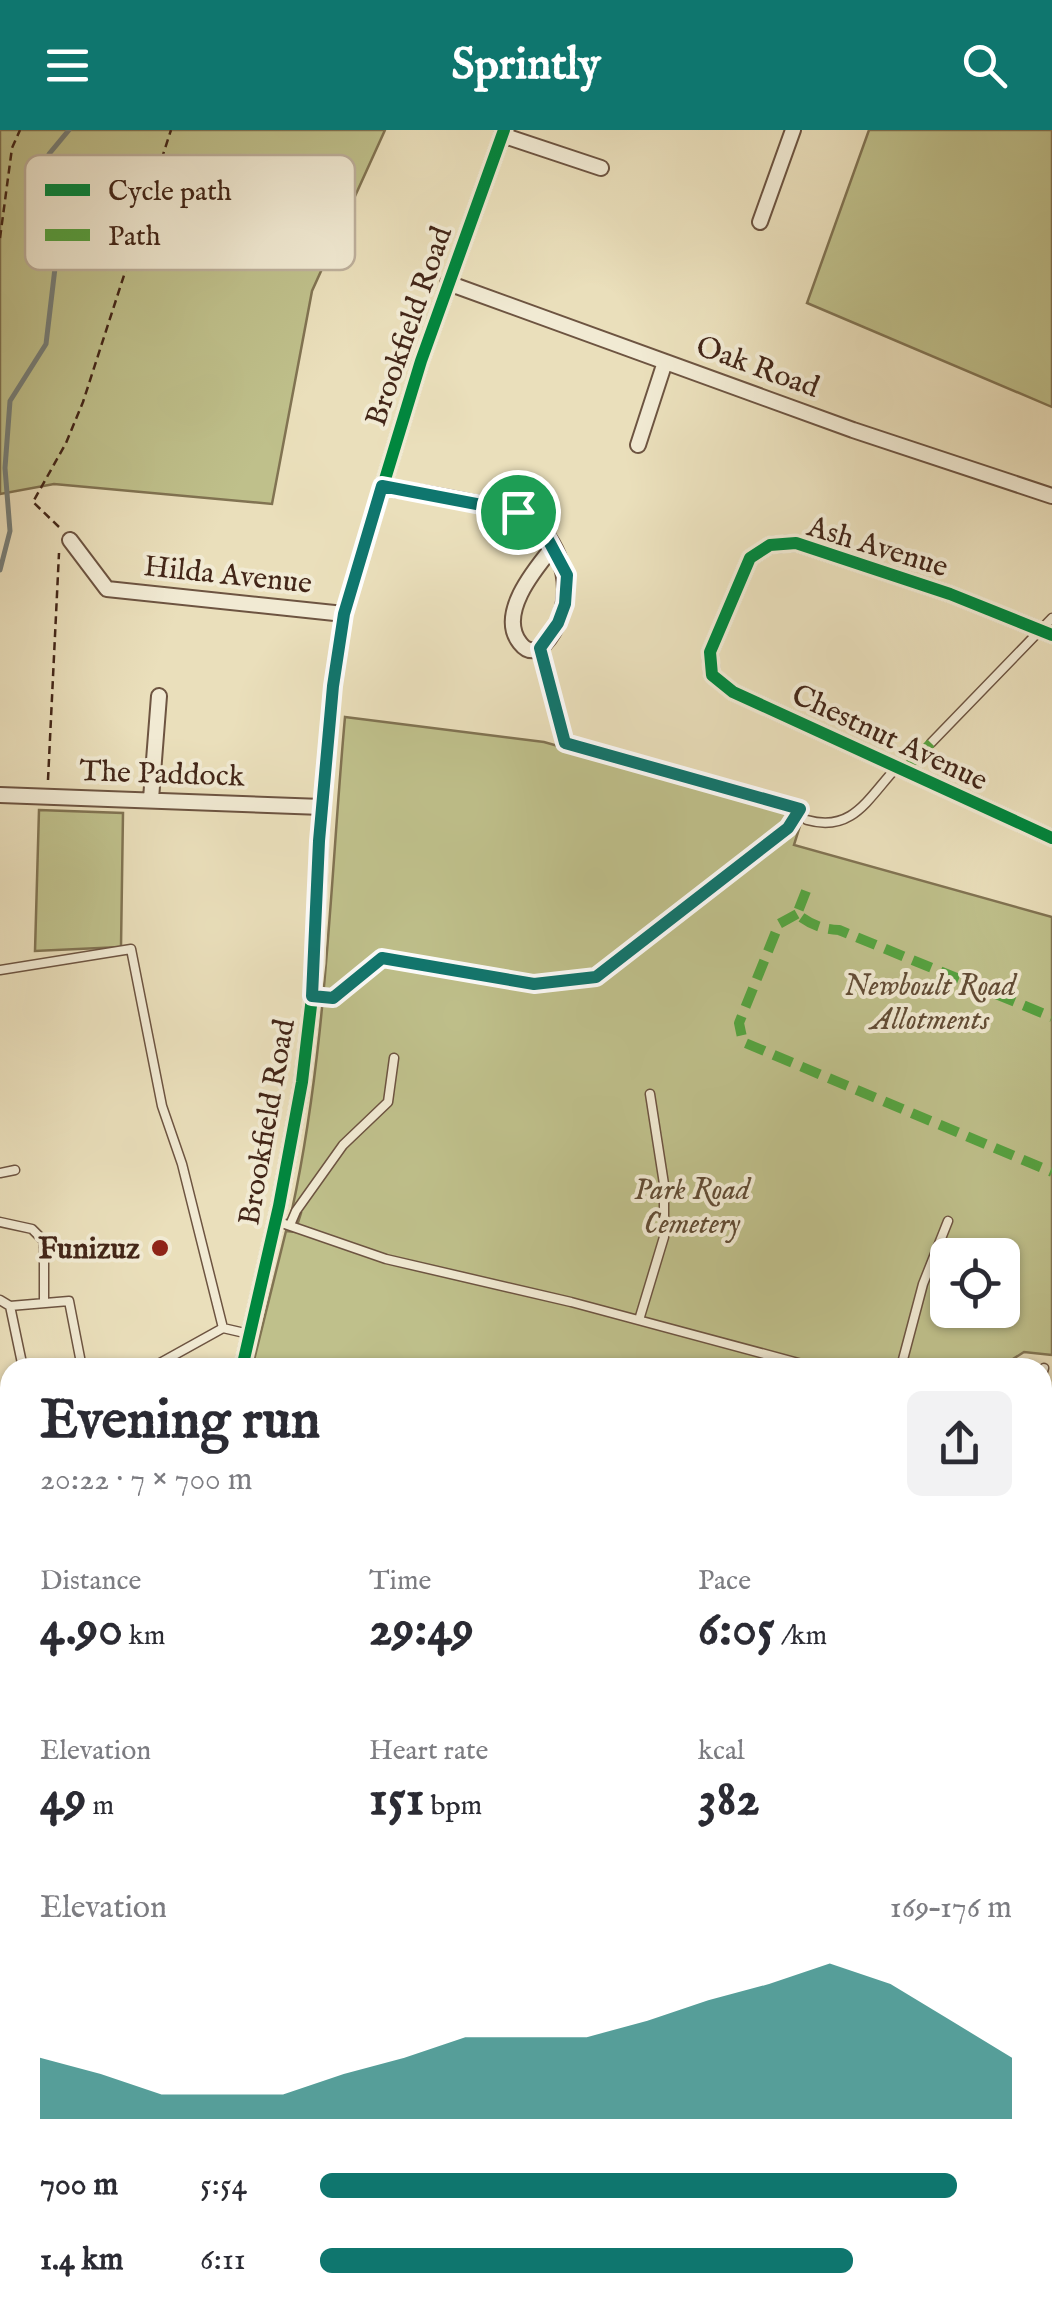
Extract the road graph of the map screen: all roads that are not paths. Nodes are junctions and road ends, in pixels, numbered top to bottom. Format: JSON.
{"nodes":[{"id":1,"x":793,"y":130,"type":"edge"},
{"id":2,"x":503,"y":132,"type":"edge"},
{"id":3,"x":601,"y":168,"type":"dead end"},
{"id":4,"x":760,"y":222,"type":"dead end"},
{"id":5,"x":448,"y":283,"type":"junction"},
{"id":6,"x":665,"y":362,"type":"junction"},
{"id":7,"x":638,"y":445,"type":"dead end"},
{"id":8,"x":382,"y":486,"type":"junction"},
{"id":9,"x":1052,"y":496,"type":"edge"},
{"id":10,"x":64,"y":544,"type":"road end"},
{"id":11,"x":552,"y":547,"type":"junction"},
{"id":12,"x":344,"y":614,"type":"junction"},
{"id":13,"x":1049,"y":627,"type":"edge"},
{"id":14,"x":712,"y":674,"type":"joint"},
{"id":15,"x":159,"y":696,"type":"dead end"},
{"id":16,"x":931,"y":743,"type":"dead end"},
{"id":17,"x":897,"y":767,"type":"junction"},
{"id":18,"x":0,"y":796,"type":"edge"},
{"id":19,"x":152,"y":799,"type":"junction"},
{"id":20,"x":322,"y":807,"type":"junction"},
{"id":21,"x":807,"y":820,"type":"road end"},
{"id":22,"x":1052,"y":838,"type":"edge"},
{"id":23,"x":0,"y":970,"type":"edge"},
{"id":24,"x":394,"y":1058,"type":"dead end"},
{"id":25,"x":650,"y":1094,"type":"dead end"},
{"id":26,"x":15,"y":1170,"type":"dead end"},
{"id":27,"x":0,"y":1173,"type":"edge"},
{"id":28,"x":0,"y":1222,"type":"edge"},
{"id":29,"x":948,"y":1222,"type":"dead end"},
{"id":30,"x":283,"y":1223,"type":"junction"},
{"id":31,"x":0,"y":1300,"type":"edge"},
{"id":32,"x":44,"y":1303,"type":"junction"},
{"id":33,"x":10,"y":1306,"type":"junction"},
{"id":34,"x":639,"y":1320,"type":"junction"},
{"id":35,"x":223,"y":1328,"type":"junction"},
{"id":36,"x":249,"y":1334,"type":"junction"},
{"id":37,"x":21,"y":1358,"type":"edge"},
{"id":38,"x":80,"y":1358,"type":"edge"},
{"id":39,"x":169,"y":1358,"type":"edge"},
{"id":40,"x":244,"y":1358,"type":"edge"},
{"id":41,"x":780,"y":1358,"type":"edge"},
{"id":42,"x":904,"y":1358,"type":"edge"}],
"edges":[{"from":1,"to":4,"type":"street"},
{"from":2,"to":3,"type":"street"},
{"from":2,"to":5,"type":"street","name":"Brookfield Road"},
{"from":5,"to":6,"type":"street","name":"Oak Road"},
{"from":5,"to":8,"type":"street","name":"Brookfield Road"},
{"from":6,"to":7,"type":"street"},
{"from":6,"to":9,"type":"street","name":"Oak Road"},
{"from":8,"to":11,"type":"street"},
{"from":8,"to":12,"type":"street","name":"Brookfield Road"},
{"from":10,"to":12,"type":"street","name":"Hilda Avenue"},
{"from":11,"to":11,"type":"street"},
{"from":12,"to":20,"type":"street","name":"Brookfield Road"},
{"from":13,"to":14,"type":"street","name":"Ash Avenue"},
{"from":13,"to":16,"type":"lane"},
{"from":14,"to":17,"type":"street","name":"Chestnut Avenue"},
{"from":15,"to":19,"type":"street"},
{"from":17,"to":21,"type":"lane"},
{"from":17,"to":22,"type":"street","name":"Chestnut Avenue"},
{"from":18,"to":19,"type":"street","name":"The Paddock"},
{"from":19,"to":20,"type":"street","name":"The Paddock"},
{"from":20,"to":30,"type":"street","name":"Brookfield Road"},
{"from":23,"to":35,"type":"lane"},
{"from":24,"to":30,"type":"lane"},
{"from":25,"to":34,"type":"lane"},
{"from":26,"to":27,"type":"lane"},
{"from":28,"to":32,"type":"lane"},
{"from":29,"to":42,"type":"lane"},
{"from":30,"to":34,"type":"lane"},
{"from":30,"to":36,"type":"street","name":"Brookfield Road"},
{"from":31,"to":33,"type":"lane"},
{"from":32,"to":33,"type":"lane"},
{"from":32,"to":38,"type":"lane"},
{"from":33,"to":37,"type":"lane"},
{"from":34,"to":41,"type":"lane"},
{"from":35,"to":36,"type":"lane"},
{"from":35,"to":39,"type":"lane"},
{"from":36,"to":40,"type":"street","name":"Brookfield Road"}]}
